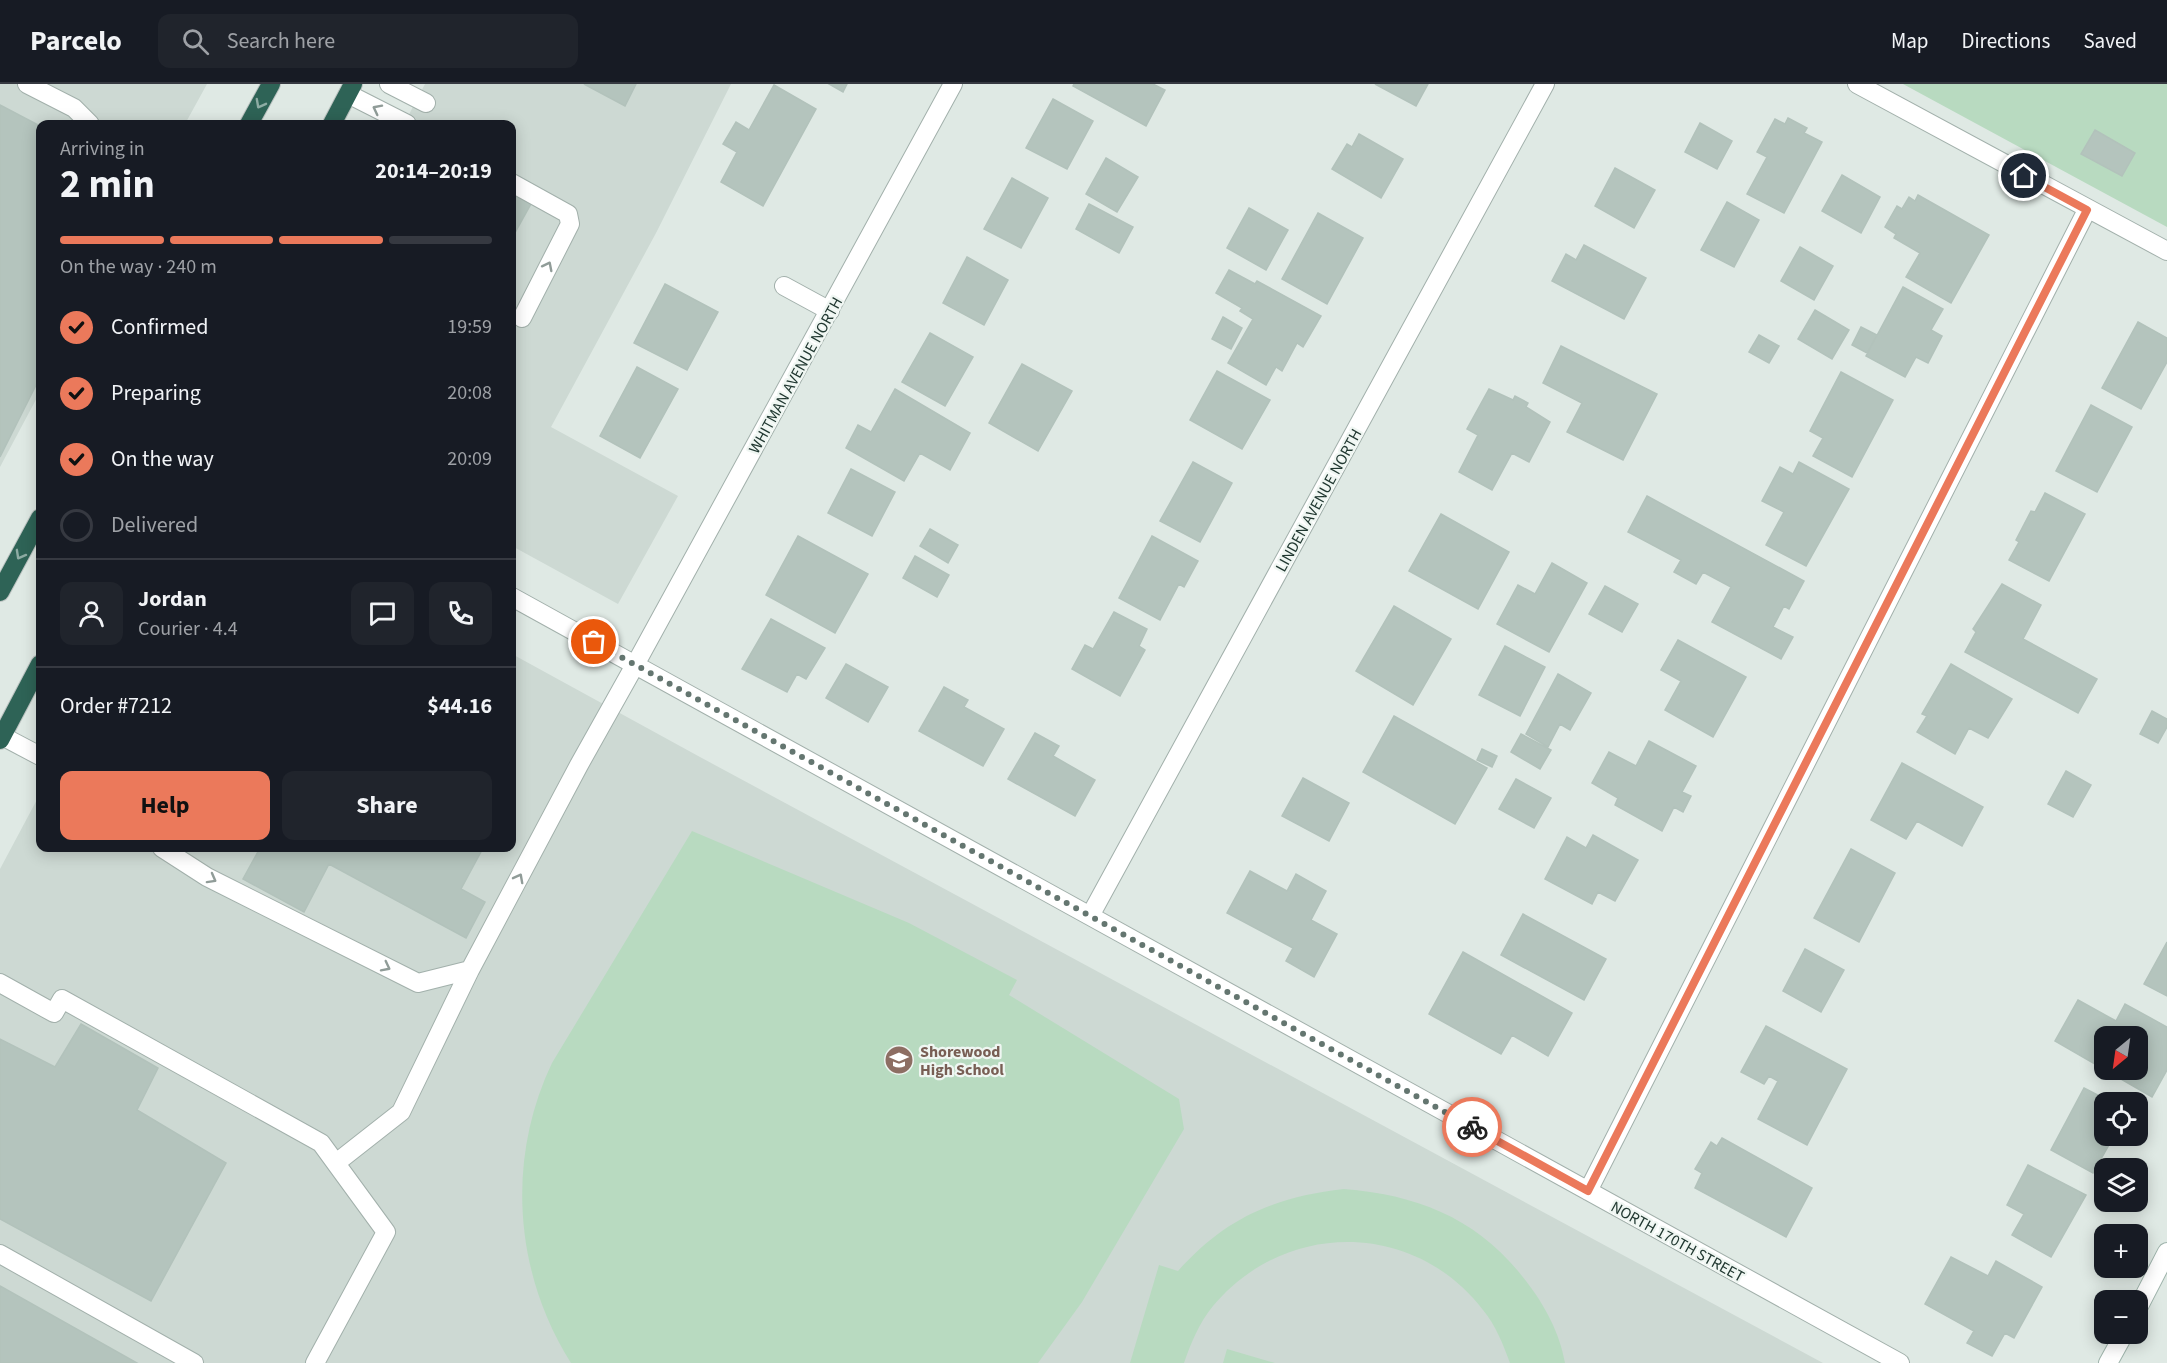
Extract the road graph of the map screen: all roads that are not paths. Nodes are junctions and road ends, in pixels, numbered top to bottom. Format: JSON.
{"nodes":[{"id":1,"x":27,"y":84,"type":"edge"},
{"id":2,"x":270,"y":84,"type":"edge"},
{"id":3,"x":389,"y":84,"type":"edge"},
{"id":4,"x":953,"y":84,"type":"edge"},
{"id":5,"x":1545,"y":84,"type":"edge"},
{"id":6,"x":1857,"y":84,"type":"edge"},
{"id":7,"x":350,"y":89,"type":"edge"},
{"id":8,"x":426,"y":104,"type":"dead end"},
{"id":9,"x":86,"y":120,"type":"edge"},
{"id":10,"x":251,"y":120,"type":"edge"},
{"id":11,"x":334,"y":120,"type":"edge"},
{"id":12,"x":400,"y":120,"type":"edge"},
{"id":13,"x":516,"y":185,"type":"edge"},
{"id":14,"x":2087,"y":210,"type":"junction"},
{"id":15,"x":2167,"y":251,"type":"edge"},
{"id":16,"x":784,"y":286,"type":"dead end"},
{"id":17,"x":830,"y":311,"type":"junction"},
{"id":18,"x":522,"y":318,"type":"dead end"},
{"id":19,"x":36,"y":525,"type":"edge"},
{"id":20,"x":0,"y":592,"type":"edge"},
{"id":21,"x":516,"y":599,"type":"edge"},
{"id":22,"x":635,"y":665,"type":"junction"},
{"id":23,"x":36,"y":672,"type":"edge"},
{"id":24,"x":1,"y":738,"type":"edge"},
{"id":25,"x":36,"y":754,"type":"edge"},
{"id":26,"x":168,"y":852,"type":"edge"},
{"id":27,"x":1090,"y":916,"type":"junction"},
{"id":28,"x":470,"y":970,"type":"junction"},
{"id":29,"x":0,"y":983,"type":"edge"},
{"id":30,"x":336,"y":1162,"type":"junction"},
{"id":31,"x":1588,"y":1191,"type":"junction"},
{"id":32,"x":2167,"y":1252,"type":"edge"},
{"id":33,"x":0,"y":1254,"type":"edge"},
{"id":34,"x":2147,"y":1290,"type":"edge"},
{"id":35,"x":2118,"y":1344,"type":"edge"},
{"id":36,"x":194,"y":1363,"type":"edge"},
{"id":37,"x":315,"y":1363,"type":"edge"},
{"id":38,"x":1900,"y":1363,"type":"edge"},
{"id":39,"x":2108,"y":1363,"type":"edge"}],
"edges":[{"from":1,"to":9,"type":"street"},
{"from":2,"to":10,"type":"highway","one_way":true},
{"from":3,"to":8,"type":"street"},
{"from":4,"to":17,"type":"street","name":"WHITMAN AVENUE NORTH"},
{"from":5,"to":27,"type":"street","name":"LINDEN AVENUE NORTH"},
{"from":6,"to":14,"type":"street"},
{"from":7,"to":11,"type":"highway"},
{"from":12,"to":7,"type":"street","one_way":true},
{"from":18,"to":13,"type":"street","one_way":true},
{"from":14,"to":15,"type":"street"},
{"from":14,"to":31,"type":"street"},
{"from":16,"to":17,"type":"street"},
{"from":17,"to":22,"type":"street","name":"WHITMAN AVENUE NORTH"},
{"from":19,"to":20,"type":"highway","one_way":true},
{"from":21,"to":22,"type":"street","name":"NORTH 170TH STREET"},
{"from":22,"to":27,"type":"street","name":"NORTH 170TH STREET"},
{"from":28,"to":22,"type":"street","name":"WHITMAN AVENUE NORTH","one_way":true},
{"from":23,"to":24,"type":"highway"},
{"from":24,"to":25,"type":"street"},
{"from":26,"to":28,"type":"street","one_way":true},
{"from":27,"to":31,"type":"street","name":"NORTH 170TH STREET"},
{"from":28,"to":30,"type":"street","name":"WHITMAN AVENUE NORTH"},
{"from":29,"to":30,"type":"street"},
{"from":30,"to":37,"type":"street"},
{"from":31,"to":38,"type":"street","name":"NORTH 170TH STREET"},
{"from":32,"to":34,"type":"street"},
{"from":33,"to":36,"type":"street"},
{"from":35,"to":39,"type":"street"}]}
